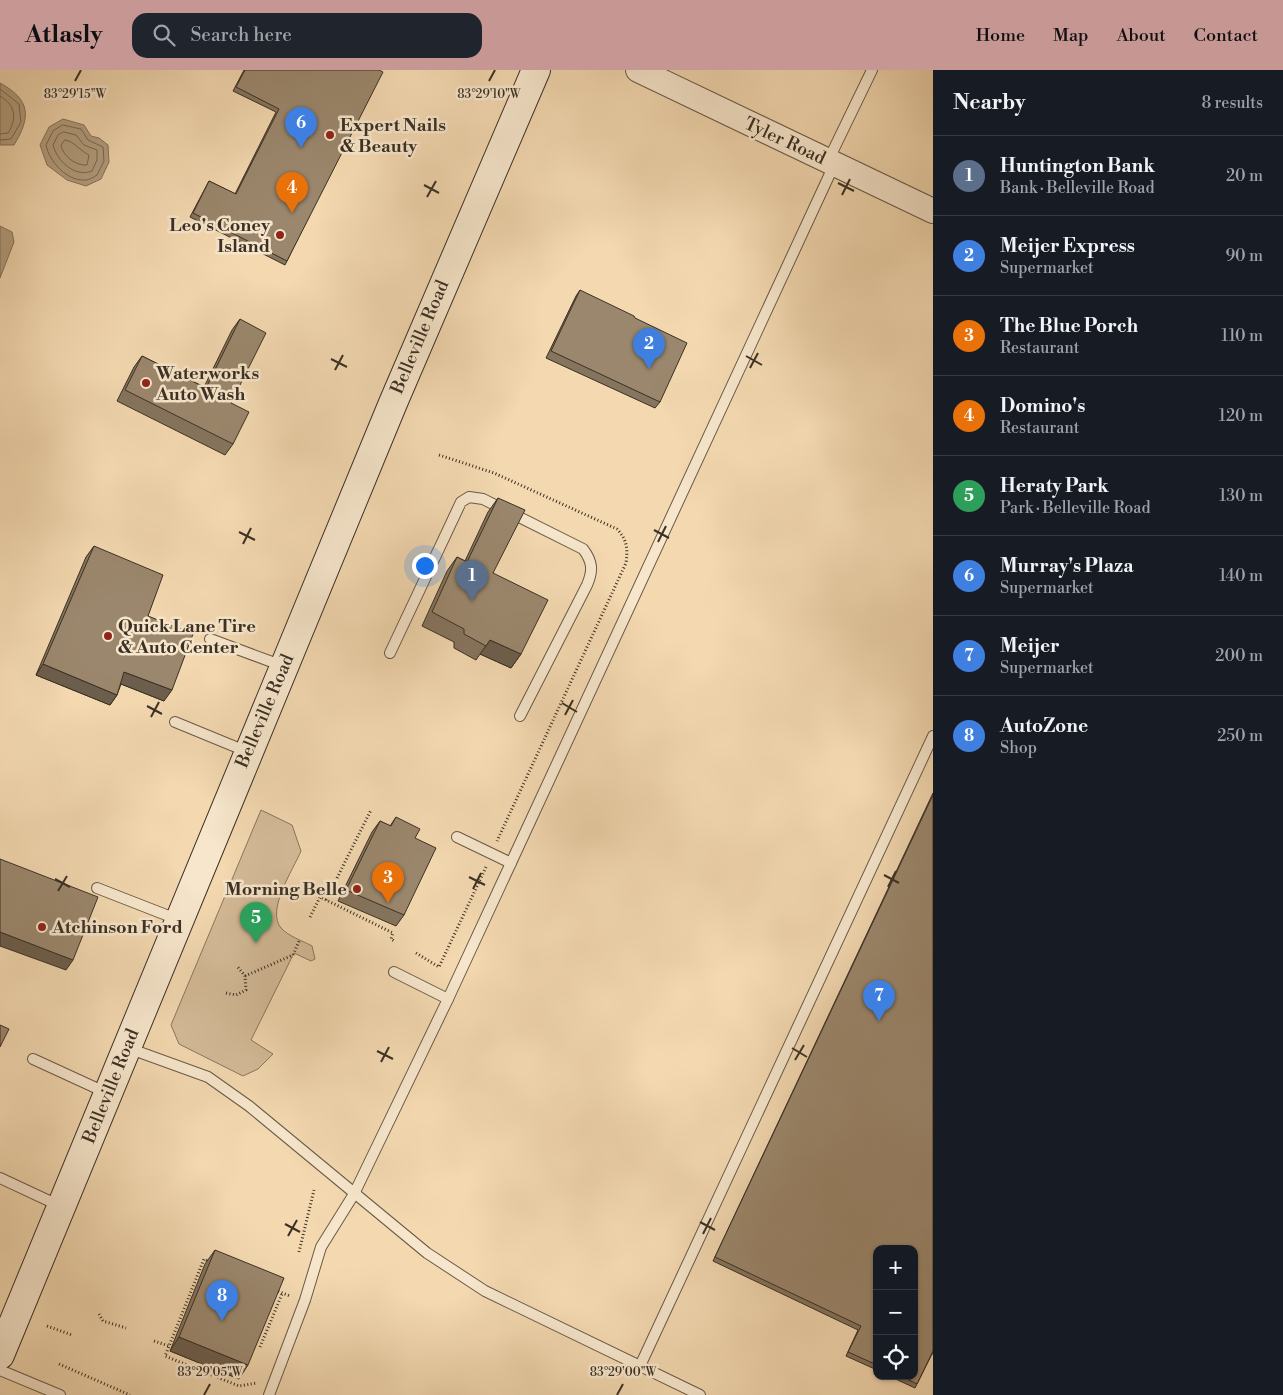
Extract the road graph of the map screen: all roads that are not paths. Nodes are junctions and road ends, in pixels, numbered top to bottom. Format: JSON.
{"nodes":[{"id":1,"x":536,"y":70,"type":"edge"},
{"id":2,"x":638,"y":70,"type":"edge"},
{"id":3,"x":872,"y":70,"type":"edge"},
{"id":4,"x":831,"y":163,"type":"junction"},
{"id":5,"x":933,"y":211,"type":"edge"},
{"id":6,"x":210,"y":638,"type":"dead end"},
{"id":7,"x":390,"y":653,"type":"dead end"},
{"id":8,"x":284,"y":667,"type":"junction"},
{"id":9,"x":520,"y":716,"type":"dead end"},
{"id":10,"x":175,"y":722,"type":"dead end"},
{"id":11,"x":932,"y":739,"type":"edge"},
{"id":12,"x":248,"y":752,"type":"junction"},
{"id":13,"x":457,"y":837,"type":"dead end"},
{"id":14,"x":511,"y":863,"type":"junction"},
{"id":15,"x":97,"y":888,"type":"dead end"},
{"id":16,"x":180,"y":920,"type":"junction"},
{"id":17,"x":394,"y":972,"type":"dead end"},
{"id":18,"x":448,"y":999,"type":"junction"},
{"id":19,"x":127,"y":1047,"type":"junction"},
{"id":20,"x":33,"y":1059,"type":"dead end"},
{"id":21,"x":108,"y":1094,"type":"junction"},
{"id":22,"x":0,"y":1178,"type":"edge"},
{"id":23,"x":354,"y":1194,"type":"junction"},
{"id":24,"x":61,"y":1207,"type":"junction"},
{"id":25,"x":0,"y":1355,"type":"edge"},
{"id":26,"x":640,"y":1366,"type":"junction"},
{"id":27,"x":0,"y":1370,"type":"edge"},
{"id":28,"x":60,"y":1395,"type":"edge"},
{"id":29,"x":269,"y":1395,"type":"edge"},
{"id":30,"x":700,"y":1395,"type":"edge"}],
"edges":[{"from":1,"to":8,"type":"main road","name":"Belleville Road"},
{"from":2,"to":4,"type":"street","name":"Tyler Road"},
{"from":3,"to":4,"type":"lane"},
{"from":4,"to":5,"type":"street","name":"Tyler Road"},
{"from":4,"to":14,"type":"lane"},
{"from":6,"to":8,"type":"lane"},
{"from":7,"to":9,"type":"lane"},
{"from":8,"to":12,"type":"main road","name":"Belleville Road"},
{"from":10,"to":12,"type":"lane"},
{"from":11,"to":26,"type":"lane"},
{"from":12,"to":16,"type":"main road","name":"Belleville Road"},
{"from":13,"to":14,"type":"lane"},
{"from":14,"to":18,"type":"lane"},
{"from":15,"to":16,"type":"lane"},
{"from":16,"to":19,"type":"main road","name":"Belleville Road"},
{"from":17,"to":18,"type":"lane"},
{"from":18,"to":23,"type":"lane"},
{"from":19,"to":21,"type":"main road","name":"Belleville Road"},
{"from":19,"to":23,"type":"lane"},
{"from":20,"to":21,"type":"lane"},
{"from":21,"to":24,"type":"main road","name":"Belleville Road"},
{"from":22,"to":24,"type":"lane"},
{"from":23,"to":26,"type":"lane"},
{"from":23,"to":29,"type":"lane"},
{"from":24,"to":25,"type":"main road","name":"Belleville Road"},
{"from":26,"to":30,"type":"lane"},
{"from":27,"to":28,"type":"lane"}]}
